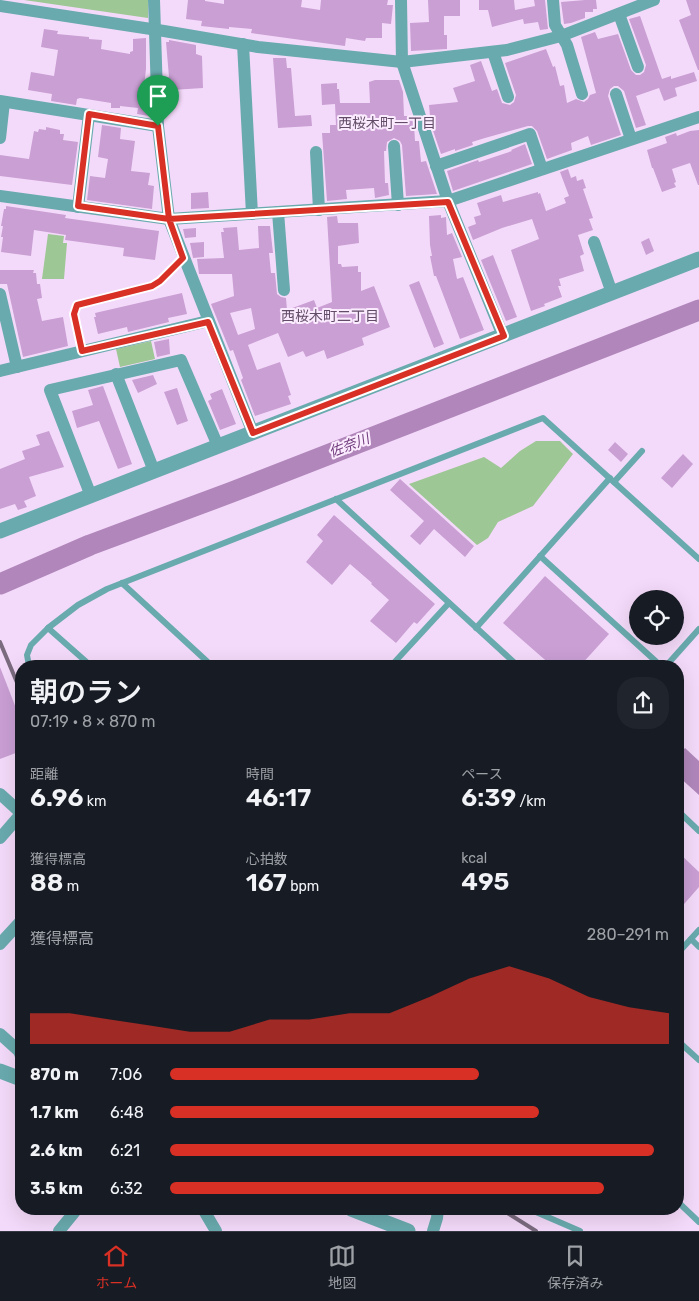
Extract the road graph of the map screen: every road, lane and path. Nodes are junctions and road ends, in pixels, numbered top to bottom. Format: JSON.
{"nodes":[{"id":1,"x":154,"y":0,"type":"edge"},
{"id":2,"x":402,"y":0,"type":"edge"},
{"id":3,"x":554,"y":0,"type":"edge"},
{"id":4,"x":651,"y":1,"type":"edge"},
{"id":5,"x":0,"y":6,"type":"edge"},
{"id":6,"x":619,"y":14,"type":"junction"},
{"id":7,"x":154,"y":29,"type":"junction"},
{"id":8,"x":562,"y":36,"type":"junction"},
{"id":9,"x":243,"y":44,"type":"junction"},
{"id":10,"x":493,"y":52,"type":"junction"},
{"id":11,"x":402,"y":62,"type":"junction"},
{"id":12,"x":638,"y":67,"type":"dead end"},
{"id":13,"x":582,"y":94,"type":"dead end"},
{"id":14,"x":616,"y":94,"type":"dead end"},
{"id":15,"x":508,"y":97,"type":"dead end"},
{"id":16,"x":2,"y":102,"type":"edge"},
{"id":17,"x":89,"y":114,"type":"junction"},
{"id":18,"x":699,"y":117,"type":"edge"},
{"id":19,"x":158,"y":126,"type":"junction"},
{"id":20,"x":0,"y":138,"type":"edge"},
{"id":21,"x":631,"y":139,"type":"junction"},
{"id":22,"x":394,"y":146,"type":"dead end"},
{"id":23,"x":316,"y":152,"type":"dead end"},
{"id":24,"x":436,"y":166,"type":"junction"},
{"id":25,"x":542,"y":169,"type":"junction"},
{"id":26,"x":0,"y":196,"type":"edge"},
{"id":27,"x":448,"y":202,"type":"junction"},
{"id":28,"x":398,"y":205,"type":"junction"},
{"id":29,"x":78,"y":206,"type":"junction"},
{"id":30,"x":319,"y":210,"type":"junction"},
{"id":31,"x":278,"y":212,"type":"junction"},
{"id":32,"x":252,"y":214,"type":"junction"},
{"id":33,"x":169,"y":219,"type":"junction"},
{"id":34,"x":594,"y":242,"type":"dead end"},
{"id":35,"x":183,"y":258,"type":"junction"},
{"id":36,"x":699,"y":259,"type":"edge"},
{"id":37,"x":284,"y":290,"type":"dead end"},
{"id":38,"x":612,"y":293,"type":"junction"},
{"id":39,"x":0,"y":294,"type":"edge"},
{"id":40,"x":208,"y":322,"type":"junction"},
{"id":41,"x":504,"y":336,"type":"junction"},
{"id":42,"x":82,"y":351,"type":"junction"},
{"id":43,"x":17,"y":367,"type":"junction"},
{"id":44,"x":0,"y":371,"type":"edge"},
{"id":45,"x":116,"y":374,"type":"junction"},
{"id":46,"x":253,"y":433,"type":"junction"},
{"id":47,"x":218,"y":446,"type":"junction"},
{"id":48,"x":642,"y":451,"type":"dead end"},
{"id":49,"x":154,"y":471,"type":"junction"},
{"id":50,"x":612,"y":480,"type":"junction"},
{"id":51,"x":91,"y":496,"type":"junction"},
{"id":52,"x":336,"y":499,"type":"junction"},
{"id":53,"x":0,"y":531,"type":"edge"},
{"id":54,"x":540,"y":556,"type":"junction"},
{"id":55,"x":699,"y":559,"type":"edge"},
{"id":56,"x":122,"y":583,"type":"junction"},
{"id":57,"x":449,"y":603,"type":"junction"},
{"id":58,"x":48,"y":628,"type":"junction"},
{"id":59,"x":476,"y":628,"type":"junction"},
{"id":60,"x":699,"y":629,"type":"edge"},
{"id":61,"x":28,"y":660,"type":"edge"},
{"id":62,"x":83,"y":660,"type":"edge"},
{"id":63,"x":205,"y":660,"type":"edge"},
{"id":64,"x":397,"y":660,"type":"edge"},
{"id":65,"x":511,"y":660,"type":"edge"},
{"id":66,"x":654,"y":660,"type":"edge"},
{"id":67,"x":671,"y":660,"type":"edge"},
{"id":68,"x":0,"y":794,"type":"edge"},
{"id":69,"x":15,"y":808,"type":"edge"},
{"id":70,"x":684,"y":817,"type":"edge"},
{"id":71,"x":15,"y":821,"type":"edge"},
{"id":72,"x":699,"y":831,"type":"edge"},
{"id":73,"x":0,"y":838,"type":"edge"},
{"id":74,"x":15,"y":930,"type":"edge"},
{"id":75,"x":699,"y":930,"type":"edge"},
{"id":76,"x":691,"y":939,"type":"junction"},
{"id":77,"x":0,"y":944,"type":"edge"},
{"id":78,"x":684,"y":947,"type":"edge"},
{"id":79,"x":699,"y":947,"type":"edge"},
{"id":80,"x":0,"y":1034,"type":"edge"},
{"id":81,"x":684,"y":1046,"type":"edge"},
{"id":82,"x":15,"y":1047,"type":"edge"},
{"id":83,"x":699,"y":1060,"type":"edge"},
{"id":84,"x":0,"y":1071,"type":"edge"},
{"id":85,"x":15,"y":1074,"type":"edge"},
{"id":86,"x":684,"y":1208,"type":"edge"},
{"id":87,"x":73,"y":1215,"type":"edge"},
{"id":88,"x":207,"y":1215,"type":"edge"},
{"id":89,"x":367,"y":1215,"type":"edge"},
{"id":90,"x":437,"y":1215,"type":"edge"},
{"id":91,"x":543,"y":1215,"type":"edge"},
{"id":92,"x":699,"y":1222,"type":"edge"},
{"id":93,"x":59,"y":1231,"type":"edge"},
{"id":94,"x":216,"y":1231,"type":"edge"},
{"id":95,"x":408,"y":1231,"type":"edge"},
{"id":96,"x":433,"y":1231,"type":"edge"},
{"id":97,"x":580,"y":1231,"type":"edge"}],
"edges":[{"from":1,"to":7,"type":"street"},
{"from":2,"to":11,"type":"street"},
{"from":3,"to":8,"type":"street"},
{"from":4,"to":6,"type":"street"},
{"from":5,"to":7,"type":"street"},
{"from":6,"to":8,"type":"street"},
{"from":6,"to":12,"type":"street"},
{"from":7,"to":9,"type":"street"},
{"from":7,"to":19,"type":"street"},
{"from":8,"to":10,"type":"street"},
{"from":8,"to":13,"type":"street"},
{"from":9,"to":11,"type":"street"},
{"from":9,"to":32,"type":"street"},
{"from":10,"to":11,"type":"street"},
{"from":10,"to":15,"type":"street"},
{"from":11,"to":24,"type":"street"},
{"from":14,"to":21,"type":"street"},
{"from":16,"to":17,"type":"street"},
{"from":16,"to":20,"type":"street"},
{"from":17,"to":19,"type":"street"},
{"from":17,"to":29,"type":"street"},
{"from":18,"to":21,"type":"street"},
{"from":19,"to":33,"type":"street"},
{"from":21,"to":25,"type":"street"},
{"from":22,"to":28,"type":"street"},
{"from":23,"to":30,"type":"street"},
{"from":24,"to":25,"type":"street"},
{"from":24,"to":27,"type":"street"},
{"from":25,"to":27,"type":"street"},
{"from":26,"to":29,"type":"street"},
{"from":27,"to":28,"type":"street"},
{"from":27,"to":41,"type":"street"},
{"from":28,"to":30,"type":"street"},
{"from":29,"to":33,"type":"street"},
{"from":30,"to":31,"type":"street"},
{"from":31,"to":32,"type":"street"},
{"from":31,"to":37,"type":"street"},
{"from":32,"to":33,"type":"street"},
{"from":33,"to":35,"type":"street"},
{"from":34,"to":38,"type":"street"},
{"from":35,"to":40,"type":"street"},
{"from":35,"to":42,"type":"lane"},
{"from":36,"to":38,"type":"street"},
{"from":38,"to":41,"type":"street"},
{"from":39,"to":43,"type":"street"},
{"from":40,"to":42,"type":"street"},
{"from":40,"to":46,"type":"street"},
{"from":41,"to":46,"type":"street"},
{"from":42,"to":43,"type":"street"},
{"from":43,"to":44,"type":"street"},
{"from":45,"to":47,"type":"street"},
{"from":45,"to":49,"type":"street"},
{"from":45,"to":51,"type":"street"},
{"from":46,"to":47,"type":"street"},
{"from":47,"to":49,"type":"street"},
{"from":48,"to":50,"type":"lane"},
{"from":49,"to":51,"type":"street"},
{"from":50,"to":52,"type":"lane"},
{"from":50,"to":54,"type":"lane"},
{"from":50,"to":55,"type":"lane"},
{"from":51,"to":53,"type":"street"},
{"from":52,"to":56,"type":"lane"},
{"from":52,"to":57,"type":"lane"},
{"from":54,"to":59,"type":"lane"},
{"from":54,"to":66,"type":"lane"},
{"from":56,"to":58,"type":"lane"},
{"from":56,"to":63,"type":"lane"},
{"from":57,"to":59,"type":"lane"},
{"from":57,"to":64,"type":"lane"},
{"from":58,"to":61,"type":"lane"},
{"from":58,"to":62,"type":"lane"},
{"from":59,"to":65,"type":"lane"},
{"from":60,"to":67,"type":"lane"},
{"from":68,"to":69,"type":"street"},
{"from":70,"to":72,"type":"lane"},
{"from":71,"to":73,"type":"street"},
{"from":74,"to":77,"type":"street"},
{"from":75,"to":76,"type":"lane"},
{"from":76,"to":78,"type":"lane"},
{"from":76,"to":79,"type":"lane"},
{"from":80,"to":82,"type":"street"},
{"from":81,"to":83,"type":"lane"},
{"from":84,"to":85,"type":"street"},
{"from":86,"to":92,"type":"lane"},
{"from":87,"to":93,"type":"street"},
{"from":88,"to":94,"type":"street"},
{"from":89,"to":95,"type":"street"},
{"from":90,"to":96,"type":"street"},
{"from":91,"to":97,"type":"lane"}]}
